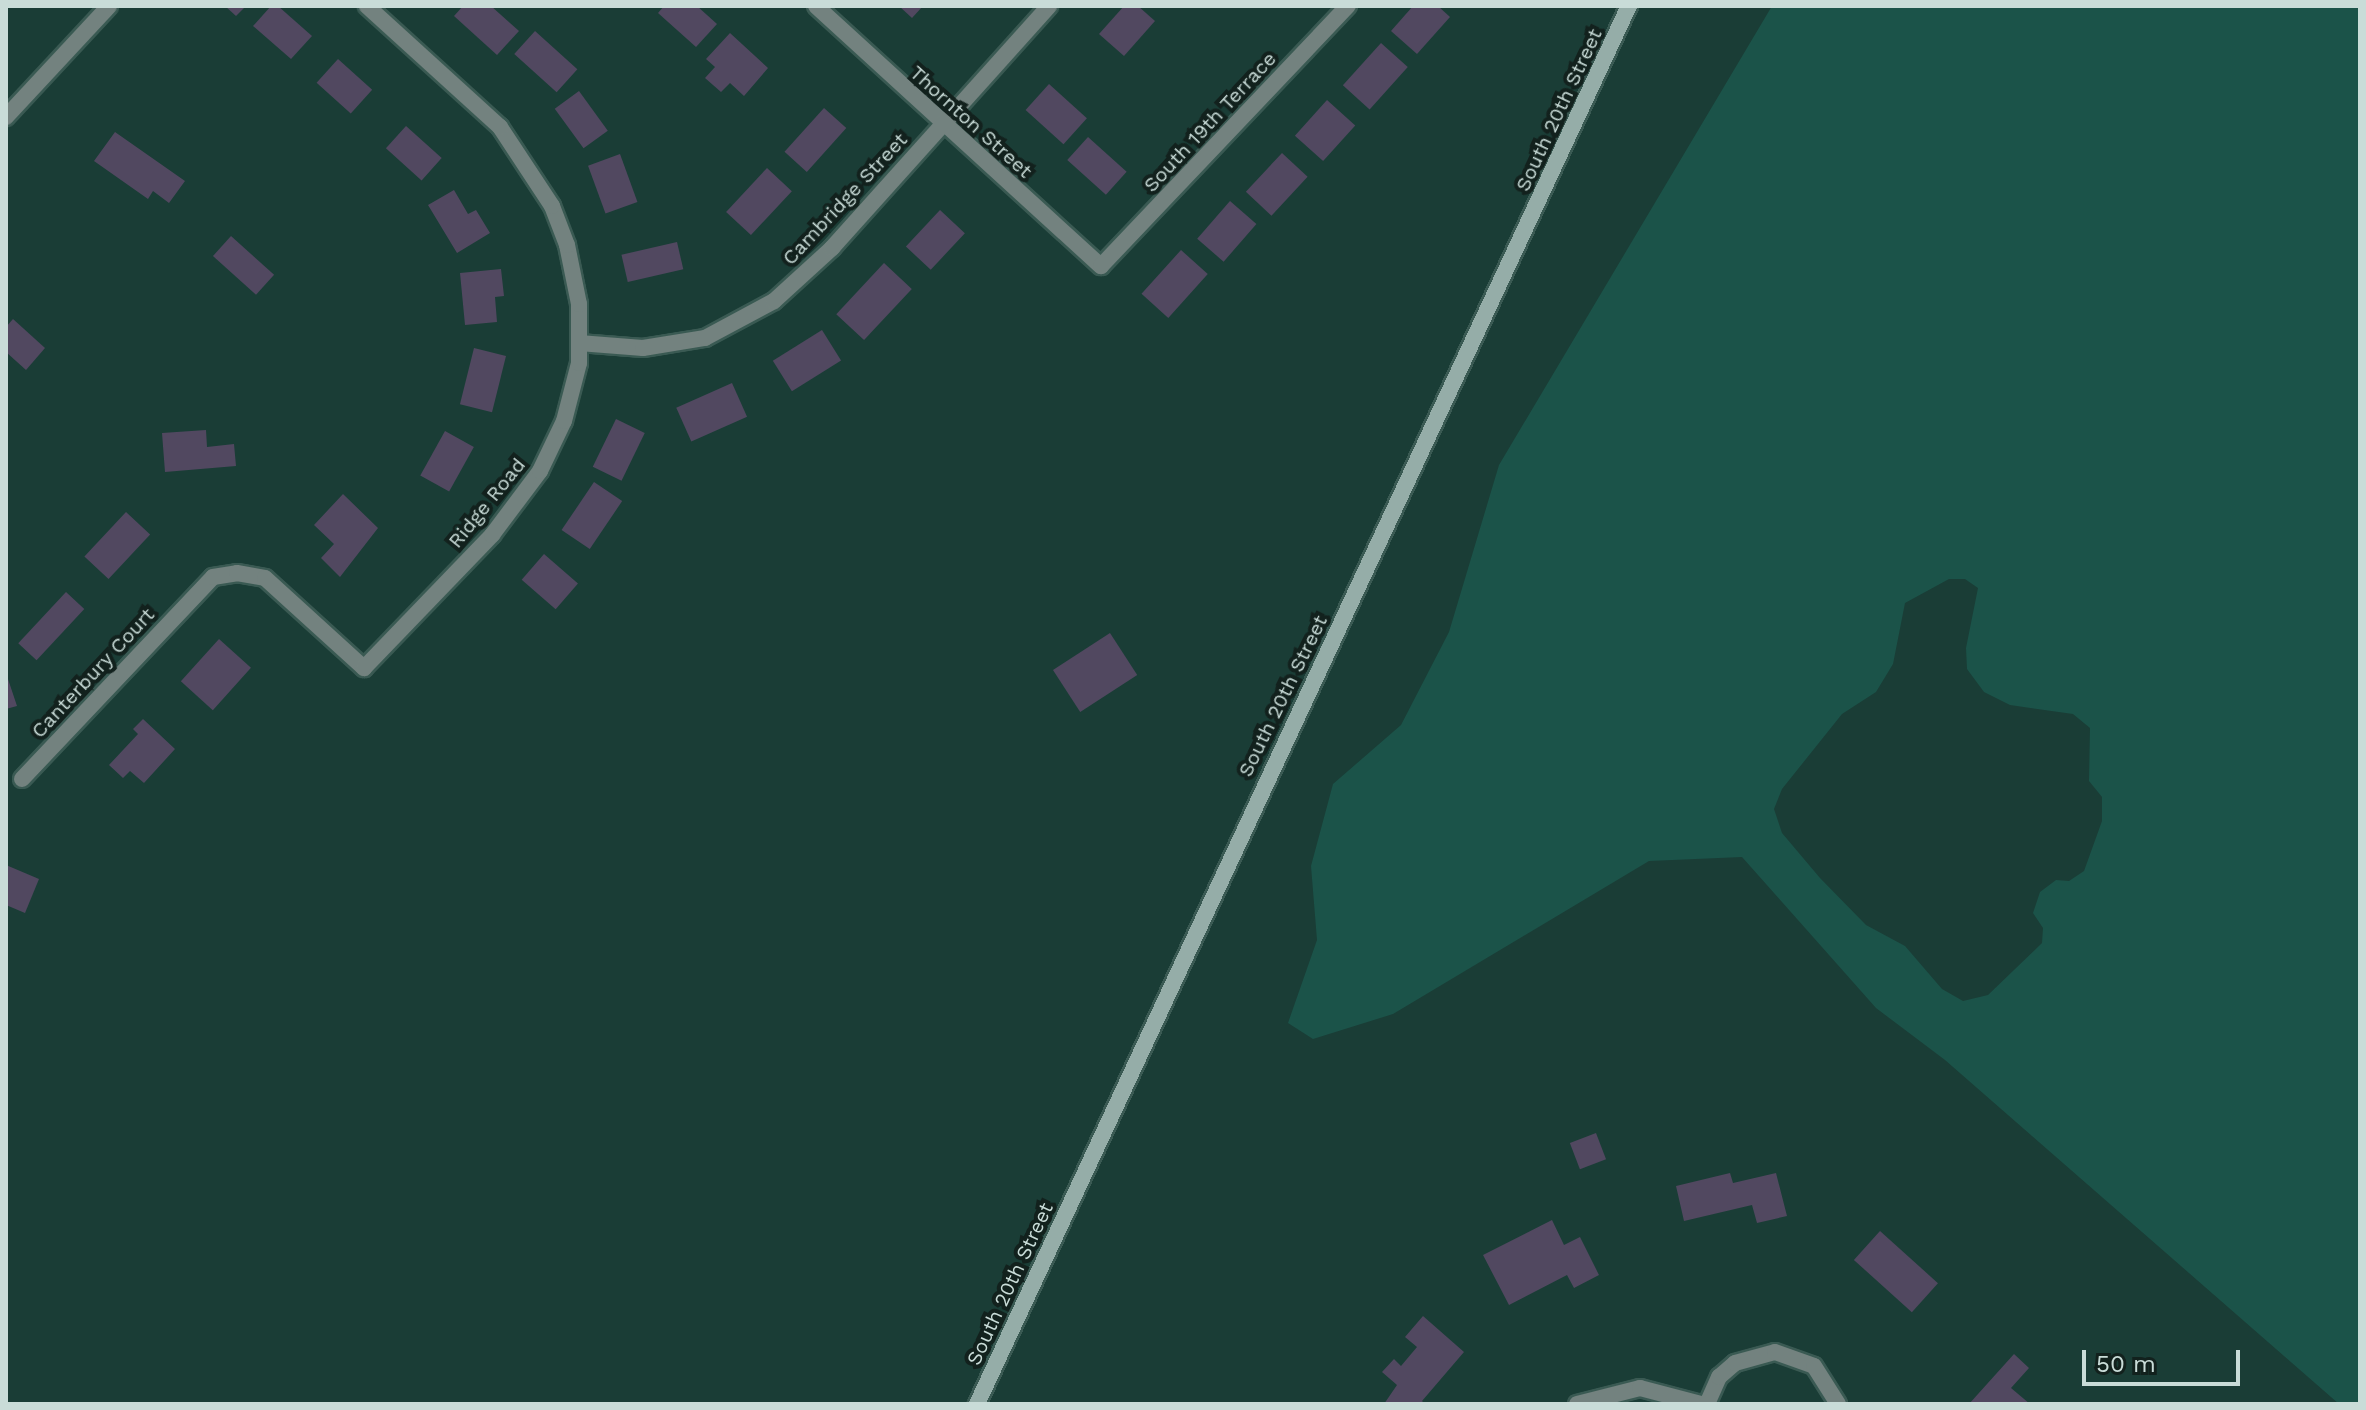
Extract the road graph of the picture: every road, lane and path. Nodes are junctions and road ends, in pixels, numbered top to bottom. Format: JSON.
{"nodes":[{"id":1,"x":109,"y":6,"type":"edge"},
{"id":2,"x":367,"y":6,"type":"edge"},
{"id":3,"x":816,"y":6,"type":"edge"},
{"id":4,"x":1049,"y":6,"type":"edge"},
{"id":5,"x":1348,"y":6,"type":"edge"},
{"id":6,"x":1629,"y":6,"type":"edge"},
{"id":7,"x":6,"y":117,"type":"edge"},
{"id":8,"x":941,"y":123,"type":"junction"},
{"id":9,"x":1101,"y":266,"type":"joint"},
{"id":10,"x":579,"y":343,"type":"junction"},
{"id":11,"x":194,"y":595,"type":"joint"},
{"id":12,"x":22,"y":779,"type":"dead end"},
{"id":13,"x":977,"y":1404,"type":"edge"},
{"id":14,"x":1577,"y":1404,"type":"edge"},
{"id":15,"x":1704,"y":1404,"type":"edge"},
{"id":16,"x":1838,"y":1404,"type":"edge"}],
"edges":[{"from":1,"to":7,"type":"street"},
{"from":2,"to":10,"type":"street","name":"Ridge Road"},
{"from":3,"to":8,"type":"street","name":"Thornton Street"},
{"from":4,"to":8,"type":"street","name":"Cambridge Street"},
{"from":5,"to":9,"type":"street","name":"South 19th Terrace"},
{"from":6,"to":13,"type":"main road","name":"South 20th Street"},
{"from":8,"to":9,"type":"street","name":"Thornton Street"},
{"from":8,"to":10,"type":"street","name":"Cambridge Street"},
{"from":10,"to":11,"type":"street","name":"Ridge Road"},
{"from":11,"to":12,"type":"street","name":"Canterbury Court"},
{"from":14,"to":15,"type":"street"},
{"from":15,"to":16,"type":"street"}]}
